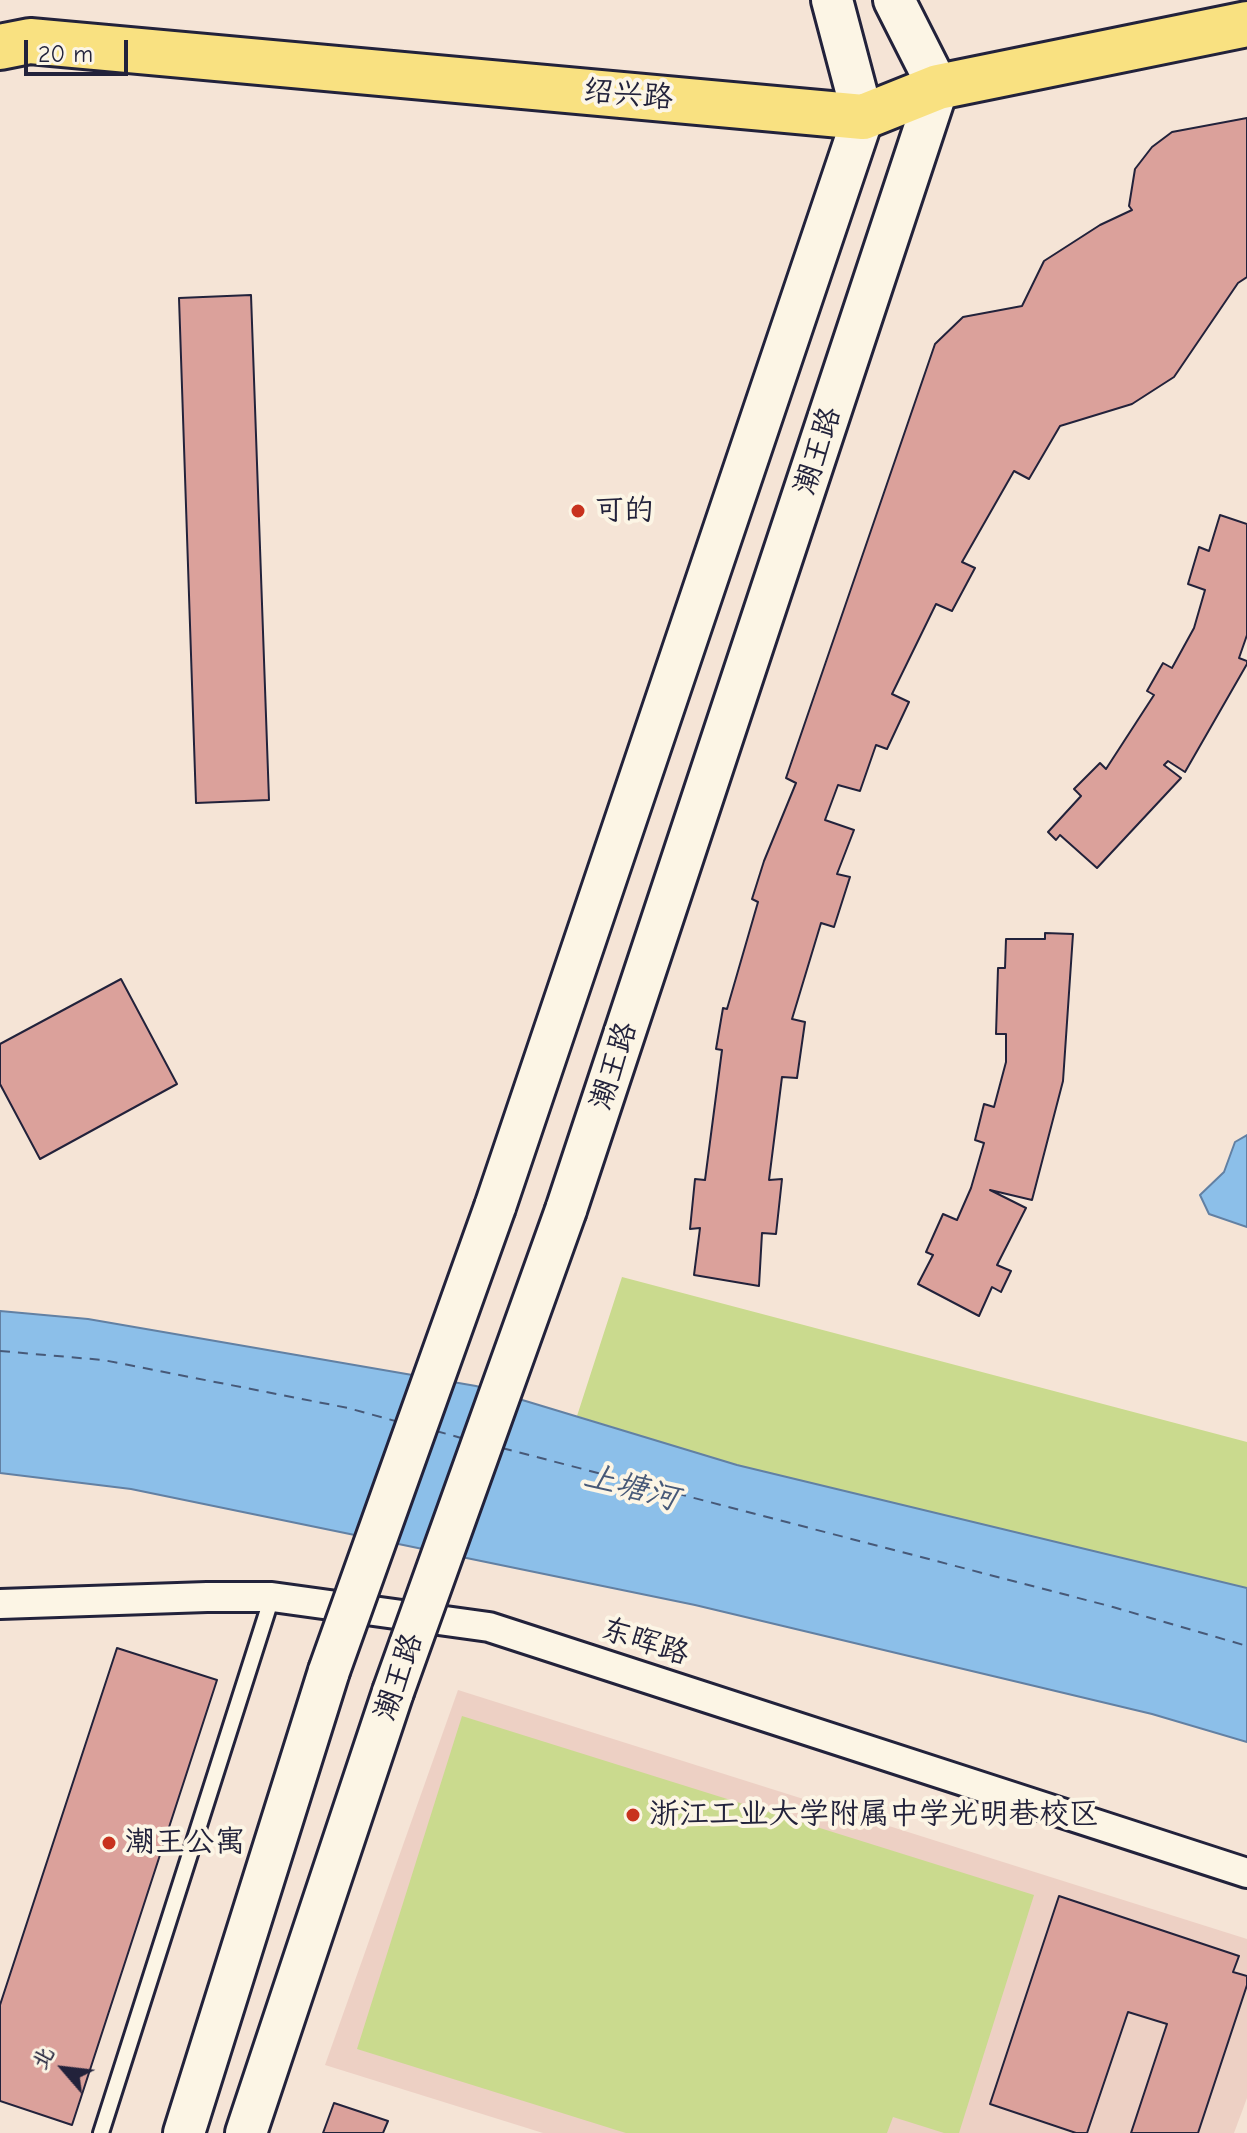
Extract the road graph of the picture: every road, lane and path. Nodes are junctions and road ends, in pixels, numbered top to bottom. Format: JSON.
{"nodes":[{"id":1,"x":832,"y":0,"type":"edge"},
{"id":2,"x":894,"y":0,"type":"edge"},
{"id":3,"x":1247,"y":24,"type":"edge"},
{"id":4,"x":0,"y":47,"type":"edge"},
{"id":5,"x":938,"y":87,"type":"junction"},
{"id":6,"x":863,"y":117,"type":"junction"},
{"id":7,"x":272,"y":1597,"type":"junction"},
{"id":8,"x":0,"y":1604,"type":"edge"},
{"id":9,"x":1247,"y":1873,"type":"edge"},
{"id":10,"x":101,"y":2133,"type":"edge"},
{"id":11,"x":184,"y":2133,"type":"edge"},
{"id":12,"x":246,"y":2133,"type":"edge"}],
"edges":[{"from":1,"to":6,"type":"main road"},
{"from":2,"to":5,"type":"main road"},
{"from":3,"to":5,"type":"main road","name":"绍兴路"},
{"from":4,"to":6,"type":"main road","name":"绍兴路"},
{"from":5,"to":6,"type":"main road","name":"绍兴路"},
{"from":5,"to":12,"type":"main road","name":"潮王路","bridge":true},
{"from":6,"to":11,"type":"main road","bridge":true},
{"from":7,"to":8,"type":"street","name":"东晖路"},
{"from":7,"to":9,"type":"street","name":"东晖路"},
{"from":7,"to":10,"type":"lane"}]}
